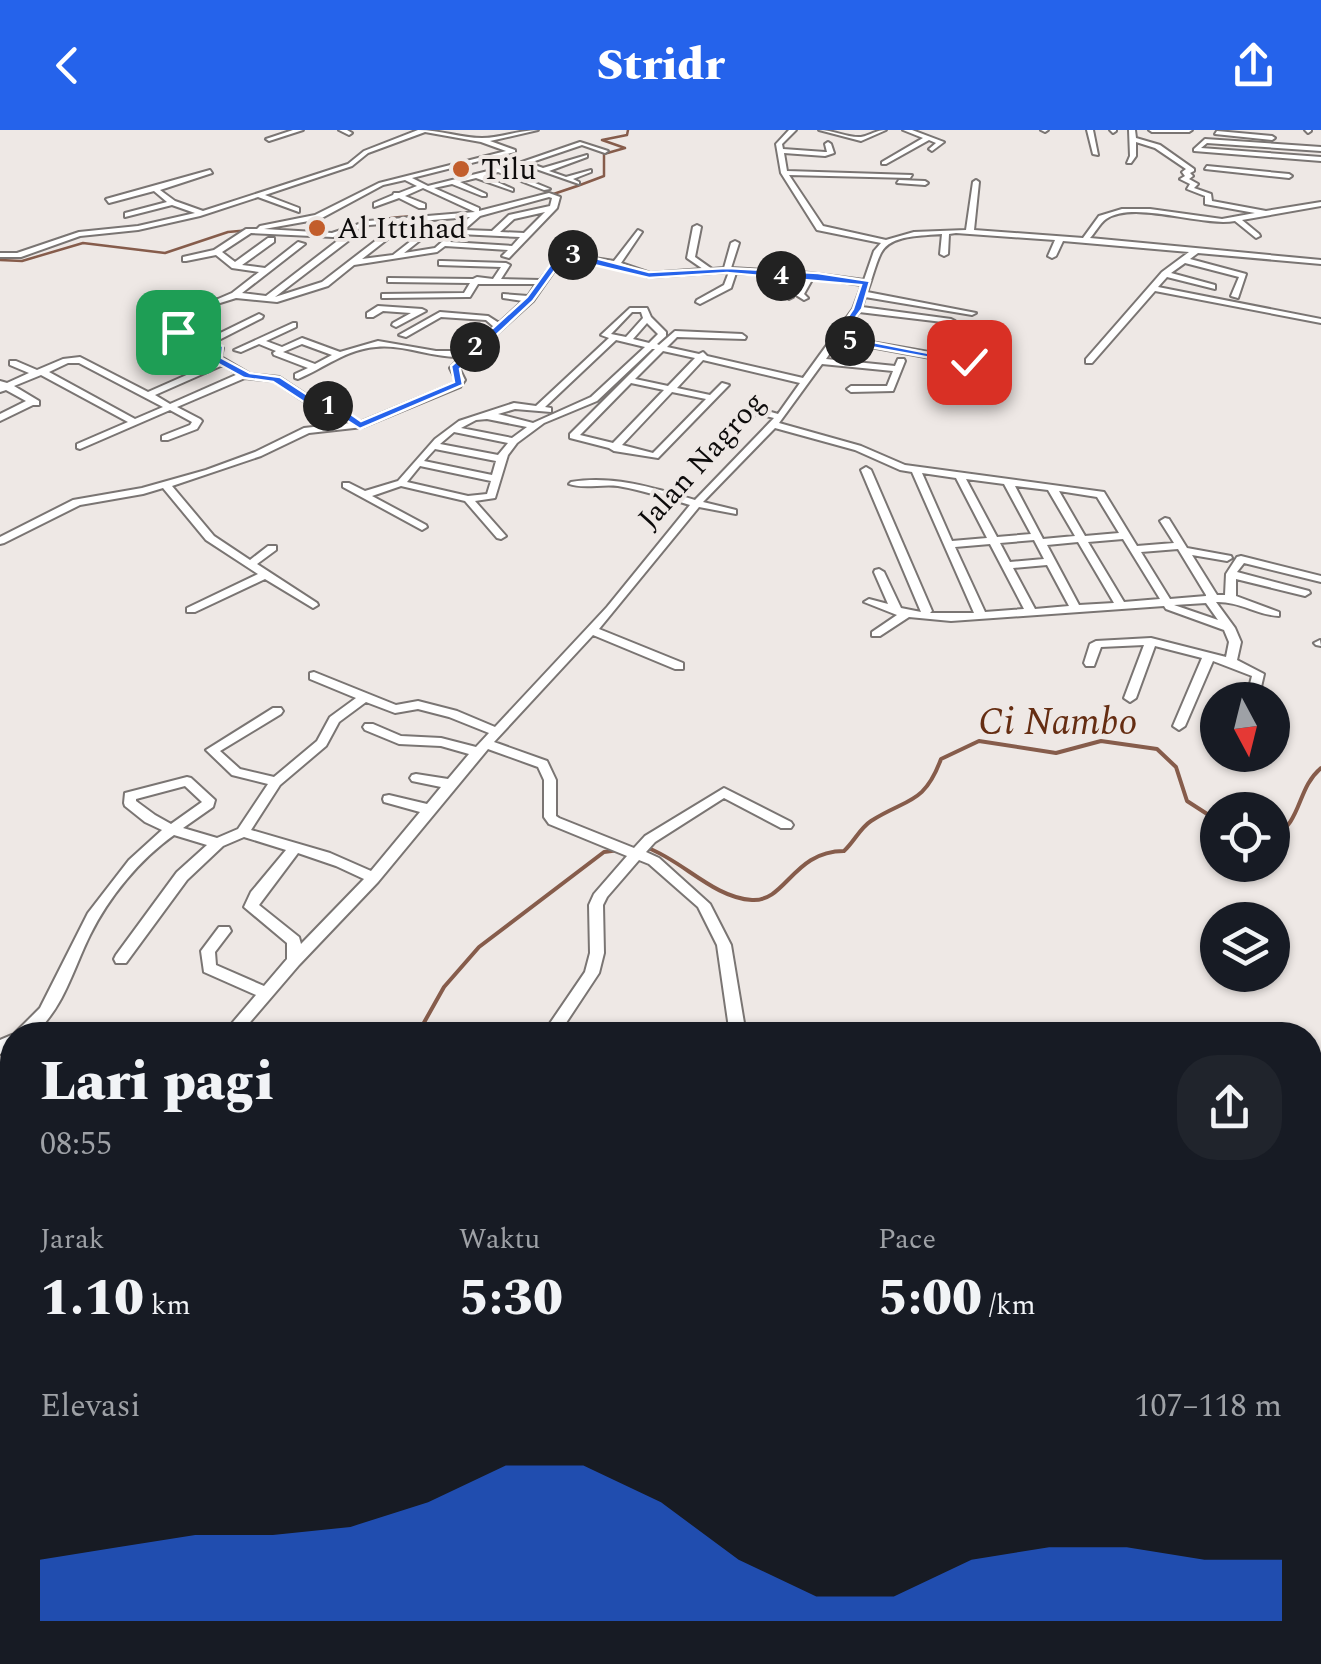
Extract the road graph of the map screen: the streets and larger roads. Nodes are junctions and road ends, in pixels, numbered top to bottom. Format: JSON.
{"nodes":[{"id":1,"x":300,"y":130,"type":"edge"},
{"id":2,"x":424,"y":130,"type":"edge"},
{"id":3,"x":535,"y":130,"type":"edge"},
{"id":4,"x":792,"y":130,"type":"edge"},
{"id":5,"x":822,"y":130,"type":"edge"},
{"id":6,"x":883,"y":130,"type":"edge"},
{"id":7,"x":906,"y":130,"type":"edge"},
{"id":8,"x":1090,"y":130,"type":"edge"},
{"id":9,"x":1152,"y":130,"type":"edge"},
{"id":10,"x":1189,"y":130,"type":"edge"},
{"id":11,"x":840,"y":132,"type":"edge"},
{"id":12,"x":1132,"y":134,"type":"edge"},
{"id":13,"x":1217,"y":134,"type":"dead end"},
{"id":14,"x":928,"y":138,"type":"junction"},
{"id":15,"x":269,"y":139,"type":"dead end"},
{"id":16,"x":482,"y":140,"type":"junction"},
{"id":17,"x":828,"y":144,"type":"dead end"},
{"id":18,"x":912,"y":146,"type":"junction"},
{"id":19,"x":1317,"y":146,"type":"edge"},
{"id":20,"x":605,"y":150,"type":"dead end"},
{"id":21,"x":780,"y":151,"type":"junction"},
{"id":22,"x":900,"y":154,"type":"junction"},
{"id":23,"x":1096,"y":154,"type":"dead end"},
{"id":24,"x":933,"y":155,"type":"junction"},
{"id":25,"x":502,"y":156,"type":"junction"},
{"id":26,"x":585,"y":156,"type":"dead end"},
{"id":27,"x":1247,"y":157,"type":"junction"},
{"id":28,"x":1321,"y":159,"type":"edge"},
{"id":29,"x":478,"y":161,"type":"junction"},
{"id":30,"x":1129,"y":162,"type":"dead end"},
{"id":31,"x":1280,"y":162,"type":"dead end"},
{"id":32,"x":523,"y":163,"type":"junction"},
{"id":33,"x":884,"y":163,"type":"dead end"},
{"id":34,"x":1207,"y":168,"type":"dead end"},
{"id":35,"x":499,"y":170,"type":"junction"},
{"id":36,"x":544,"y":170,"type":"junction"},
{"id":37,"x":589,"y":171,"type":"dead end"},
{"id":38,"x":210,"y":172,"type":"dead end"},
{"id":39,"x":1249,"y":172,"type":"junction"},
{"id":40,"x":784,"y":174,"type":"junction"},
{"id":41,"x":477,"y":176,"type":"junction"},
{"id":42,"x":910,"y":176,"type":"dead end"},
{"id":43,"x":1289,"y":176,"type":"dead end"},
{"id":44,"x":896,"y":177,"type":"junction"},
{"id":45,"x":406,"y":178,"type":"junction"},
{"id":46,"x":567,"y":179,"type":"junction"},
{"id":47,"x":453,"y":181,"type":"junction"},
{"id":48,"x":976,"y":182,"type":"dead end"},
{"id":49,"x":576,"y":183,"type":"dead end"},
{"id":50,"x":926,"y":183,"type":"dead end"},
{"id":51,"x":424,"y":187,"type":"junction"},
{"id":52,"x":155,"y":189,"type":"junction"},
{"id":53,"x":511,"y":190,"type":"dead end"},
{"id":54,"x":550,"y":192,"type":"junction"},
{"id":55,"x":396,"y":194,"type":"junction"},
{"id":56,"x":484,"y":195,"type":"dead end"},
{"id":57,"x":260,"y":196,"type":"junction"},
{"id":58,"x":359,"y":197,"type":"junction"},
{"id":59,"x":109,"y":201,"type":"dead end"},
{"id":60,"x":172,"y":203,"type":"junction"},
{"id":61,"x":1321,"y":204,"type":"edge"},
{"id":62,"x":377,"y":205,"type":"junction"},
{"id":63,"x":342,"y":206,"type":"junction"},
{"id":64,"x":422,"y":206,"type":"dead end"},
{"id":65,"x":553,"y":208,"type":"junction"},
{"id":66,"x":387,"y":209,"type":"dead end"},
{"id":67,"x":296,"y":210,"type":"dead end"},
{"id":68,"x":476,"y":212,"type":"junction"},
{"id":69,"x":203,"y":213,"type":"junction"},
{"id":70,"x":357,"y":213,"type":"dead end"},
{"id":71,"x":128,"y":214,"type":"dead end"},
{"id":72,"x":1270,"y":215,"type":"junction"},
{"id":73,"x":317,"y":217,"type":"junction"},
{"id":74,"x":1238,"y":220,"type":"junction"},
{"id":75,"x":697,"y":226,"type":"dead end"},
{"id":76,"x":399,"y":227,"type":"dead end"},
{"id":77,"x":430,"y":228,"type":"dead end"},
{"id":78,"x":252,"y":230,"type":"junction"},
{"id":79,"x":344,"y":230,"type":"junction"},
{"id":80,"x":946,"y":231,"type":"junction"},
{"id":81,"x":970,"y":231,"type":"junction"},
{"id":82,"x":458,"y":232,"type":"junction"},
{"id":83,"x":638,"y":232,"type":"dead end"},
{"id":84,"x":991,"y":232,"type":"junction"},
{"id":85,"x":493,"y":234,"type":"junction"},
{"id":86,"x":522,"y":235,"type":"junction"},
{"id":87,"x":1256,"y":236,"type":"dead end"},
{"id":88,"x":1060,"y":238,"type":"junction"},
{"id":89,"x":270,"y":240,"type":"dead end"},
{"id":90,"x":1086,"y":240,"type":"junction"},
{"id":91,"x":886,"y":242,"type":"junction"},
{"id":92,"x":734,"y":243,"type":"dead end"},
{"id":93,"x":301,"y":244,"type":"dead end"},
{"id":94,"x":990,"y":246,"type":"dead end"},
{"id":95,"x":440,"y":247,"type":"junction"},
{"id":96,"x":1197,"y":250,"type":"junction"},
{"id":97,"x":217,"y":252,"type":"junction"},
{"id":98,"x":944,"y":254,"type":"dead end"},
{"id":99,"x":0,"y":255,"type":"edge"},
{"id":100,"x":1052,"y":256,"type":"dead end"},
{"id":101,"x":392,"y":258,"type":"junction"},
{"id":102,"x":186,"y":260,"type":"dead end"},
{"id":103,"x":1184,"y":260,"type":"junction"},
{"id":104,"x":1321,"y":262,"type":"edge"},
{"id":105,"x":442,"y":263,"type":"dead end"},
{"id":106,"x":352,"y":264,"type":"junction"},
{"id":107,"x":616,"y":264,"type":"junction"},
{"id":108,"x":235,"y":266,"type":"junction"},
{"id":109,"x":266,"y":271,"type":"junction"},
{"id":110,"x":710,"y":271,"type":"junction"},
{"id":111,"x":730,"y":271,"type":"junction"},
{"id":112,"x":1165,"y":271,"type":"junction"},
{"id":113,"x":810,"y":275,"type":"junction"},
{"id":114,"x":791,"y":276,"type":"junction"},
{"id":115,"x":478,"y":279,"type":"junction"},
{"id":116,"x":391,"y":280,"type":"dead end"},
{"id":117,"x":497,"y":280,"type":"junction"},
{"id":118,"x":542,"y":282,"type":"junction"},
{"id":119,"x":1212,"y":287,"type":"dead end"},
{"id":120,"x":1153,"y":288,"type":"junction"},
{"id":121,"x":865,"y":289,"type":"junction"},
{"id":122,"x":235,"y":295,"type":"junction"},
{"id":123,"x":435,"y":295,"type":"junction"},
{"id":124,"x":386,"y":296,"type":"dead end"},
{"id":125,"x":506,"y":296,"type":"dead end"},
{"id":126,"x":1235,"y":296,"type":"dead end"},
{"id":127,"x":789,"y":297,"type":"dead end"},
{"id":128,"x":804,"y":298,"type":"dead end"},
{"id":129,"x":530,"y":299,"type":"junction"},
{"id":130,"x":272,"y":300,"type":"junction"},
{"id":131,"x":700,"y":302,"type":"dead end"},
{"id":132,"x":156,"y":309,"type":"dead end"},
{"id":133,"x":858,"y":309,"type":"junction"},
{"id":134,"x":421,"y":312,"type":"junction"},
{"id":135,"x":972,"y":313,"type":"dead end"},
{"id":136,"x":258,"y":316,"type":"dead end"},
{"id":137,"x":370,"y":316,"type":"dead end"},
{"id":138,"x":647,"y":318,"type":"junction"},
{"id":139,"x":951,"y":320,"type":"dead end"},
{"id":140,"x":1321,"y":321,"type":"edge"},
{"id":141,"x":196,"y":323,"type":"dead end"},
{"id":142,"x":293,"y":325,"type":"dead end"},
{"id":143,"x":396,"y":326,"type":"dead end"},
{"id":144,"x":498,"y":326,"type":"junction"},
{"id":145,"x":318,"y":333,"type":"dead end"},
{"id":146,"x":403,"y":335,"type":"dead end"},
{"id":147,"x":615,"y":337,"type":"junction"},
{"id":148,"x":742,"y":337,"type":"dead end"},
{"id":149,"x":835,"y":338,"type":"junction"},
{"id":150,"x":629,"y":339,"type":"junction"},
{"id":151,"x":258,"y":341,"type":"junction"},
{"id":152,"x":302,"y":341,"type":"junction"},
{"id":153,"x":206,"y":343,"type":"junction"},
{"id":154,"x":658,"y":345,"type":"junction"},
{"id":155,"x":238,"y":350,"type":"dead end"},
{"id":156,"x":279,"y":352,"type":"junction"},
{"id":157,"x":905,"y":352,"type":"junction"},
{"id":158,"x":468,"y":354,"type":"junction"},
{"id":159,"x":342,"y":356,"type":"junction"},
{"id":160,"x":701,"y":356,"type":"junction"},
{"id":161,"x":92,"y":357,"type":"dead end"},
{"id":162,"x":260,"y":361,"type":"dead end"},
{"id":163,"x":1089,"y":361,"type":"dead end"},
{"id":164,"x":223,"y":362,"type":"junction"},
{"id":165,"x":818,"y":362,"type":"junction"},
{"id":166,"x":969,"y":362,"type":"dead end"},
{"id":167,"x":14,"y":363,"type":"dead end"},
{"id":168,"x":317,"y":368,"type":"junction"},
{"id":169,"x":898,"y":369,"type":"junction"},
{"id":170,"x":756,"y":370,"type":"junction"},
{"id":171,"x":39,"y":372,"type":"junction"},
{"id":172,"x":246,"y":374,"type":"junction"},
{"id":173,"x":298,"y":376,"type":"dead end"},
{"id":174,"x":743,"y":378,"type":"dead end"},
{"id":175,"x":805,"y":378,"type":"junction"},
{"id":176,"x":628,"y":380,"type":"junction"},
{"id":177,"x":725,"y":384,"type":"dead end"},
{"id":178,"x":3,"y":386,"type":"edge"},
{"id":179,"x":130,"y":386,"type":"junction"},
{"id":180,"x":852,"y":389,"type":"dead end"},
{"id":181,"x":673,"y":390,"type":"junction"},
{"id":182,"x":146,"y":396,"type":"junction"},
{"id":183,"x":712,"y":398,"type":"junction"},
{"id":184,"x":168,"y":407,"type":"junction"},
{"id":185,"x":539,"y":408,"type":"junction"},
{"id":186,"x":560,"y":412,"type":"junction"},
{"id":187,"x":485,"y":415,"type":"junction"},
{"id":188,"x":744,"y":416,"type":"dead end"},
{"id":189,"x":0,"y":418,"type":"edge"},
{"id":190,"x":776,"y":420,"type":"junction"},
{"id":191,"x":133,"y":421,"type":"junction"},
{"id":192,"x":360,"y":426,"type":"junction"},
{"id":193,"x":534,"y":426,"type":"junction"},
{"id":194,"x":454,"y":429,"type":"junction"},
{"id":195,"x":165,"y":438,"type":"dead end"},
{"id":196,"x":514,"y":440,"type":"junction"},
{"id":197,"x":80,"y":446,"type":"dead end"},
{"id":198,"x":435,"y":446,"type":"junction"},
{"id":199,"x":614,"y":448,"type":"junction"},
{"id":200,"x":858,"y":448,"type":"junction"},
{"id":201,"x":501,"y":459,"type":"junction"},
{"id":202,"x":418,"y":464,"type":"junction"},
{"id":203,"x":909,"y":468,"type":"junction"},
{"id":204,"x":866,"y":470,"type":"junction"},
{"id":205,"x":959,"y":475,"type":"junction"},
{"id":206,"x":497,"y":480,"type":"junction"},
{"id":207,"x":1008,"y":482,"type":"junction"},
{"id":208,"x":400,"y":483,"type":"junction"},
{"id":209,"x":346,"y":484,"type":"dead end"},
{"id":210,"x":574,"y":484,"type":"dead end"},
{"id":211,"x":166,"y":485,"type":"junction"},
{"id":212,"x":1051,"y":488,"type":"junction"},
{"id":213,"x":364,"y":495,"type":"junction"},
{"id":214,"x":468,"y":499,"type":"junction"},
{"id":215,"x":695,"y":506,"type":"junction"},
{"id":216,"x":732,"y":512,"type":"dead end"},
{"id":217,"x":1165,"y":521,"type":"dead end"},
{"id":218,"x":422,"y":527,"type":"dead end"},
{"id":219,"x":501,"y":536,"type":"dead end"},
{"id":220,"x":1127,"y":536,"type":"junction"},
{"id":221,"x":1039,"y":539,"type":"junction"},
{"id":222,"x":1081,"y":539,"type":"junction"},
{"id":223,"x":0,"y":540,"type":"edge"},
{"id":224,"x":994,"y":540,"type":"junction"},
{"id":225,"x":949,"y":544,"type":"junction"},
{"id":226,"x":272,"y":548,"type":"dead end"},
{"id":227,"x":1182,"y":548,"type":"junction"},
{"id":228,"x":1136,"y":549,"type":"junction"},
{"id":229,"x":1227,"y":558,"type":"dead end"},
{"id":230,"x":1050,"y":562,"type":"junction"},
{"id":231,"x":253,"y":565,"type":"junction"},
{"id":232,"x":1007,"y":565,"type":"junction"},
{"id":233,"x":879,"y":572,"type":"dead end"},
{"id":234,"x":1231,"y":574,"type":"junction"},
{"id":235,"x":266,"y":575,"type":"junction"},
{"id":236,"x":1321,"y":579,"type":"edge"},
{"id":237,"x":224,"y":587,"type":"dead end"},
{"id":238,"x":1305,"y":593,"type":"dead end"},
{"id":239,"x":1230,"y":598,"type":"junction"},
{"id":240,"x":1209,"y":600,"type":"junction"},
{"id":241,"x":869,"y":602,"type":"dead end"},
{"id":242,"x":1167,"y":602,"type":"junction"},
{"id":243,"x":313,"y":604,"type":"dead end"},
{"id":244,"x":1121,"y":606,"type":"junction"},
{"id":245,"x":1076,"y":609,"type":"junction"},
{"id":246,"x":192,"y":610,"type":"dead end"},
{"id":247,"x":926,"y":611,"type":"dead end"},
{"id":248,"x":1032,"y":612,"type":"junction"},
{"id":249,"x":901,"y":613,"type":"junction"},
{"id":250,"x":1275,"y":614,"type":"dead end"},
{"id":251,"x":981,"y":616,"type":"junction"},
{"id":252,"x":1228,"y":628,"type":"junction"},
{"id":253,"x":591,"y":630,"type":"junction"},
{"id":254,"x":876,"y":634,"type":"dead end"},
{"id":255,"x":1151,"y":641,"type":"junction"},
{"id":256,"x":1209,"y":656,"type":"junction"},
{"id":257,"x":1231,"y":662,"type":"junction"},
{"id":258,"x":1090,"y":663,"type":"dead end"},
{"id":259,"x":679,"y":666,"type":"dead end"},
{"id":260,"x":314,"y":676,"type":"dead end"},
{"id":261,"x":1256,"y":682,"type":"edge"},
{"id":262,"x":365,"y":697,"type":"junction"},
{"id":263,"x":1130,"y":698,"type":"dead end"},
{"id":264,"x":277,"y":710,"type":"dead end"},
{"id":265,"x":1179,"y":726,"type":"dead end"},
{"id":266,"x":369,"y":727,"type":"dead end"},
{"id":267,"x":497,"y":732,"type":"junction"},
{"id":268,"x":482,"y":748,"type":"junction"},
{"id":269,"x":416,"y":778,"type":"dead end"},
{"id":270,"x":276,"y":782,"type":"junction"},
{"id":271,"x":452,"y":784,"type":"junction"},
{"id":272,"x":389,"y":799,"type":"dead end"},
{"id":273,"x":430,"y":810,"type":"junction"},
{"id":274,"x":786,"y":825,"type":"dead end"},
{"id":275,"x":172,"y":832,"type":"junction"},
{"id":276,"x":244,"y":832,"type":"junction"},
{"id":277,"x":218,"y":843,"type":"junction"},
{"id":278,"x":295,"y":848,"type":"junction"},
{"id":279,"x":634,"y":848,"type":"junction"},
{"id":280,"x":374,"y":878,"type":"junction"},
{"id":281,"x":224,"y":931,"type":"dead end"},
{"id":282,"x":121,"y":960,"type":"dead end"},
{"id":283,"x":294,"y":960,"type":"junction"},
{"id":284,"x":266,"y":993,"type":"junction"},
{"id":285,"x":33,"y":1022,"type":"edge"},
{"id":286,"x":241,"y":1022,"type":"edge"},
{"id":287,"x":559,"y":1022,"type":"edge"},
{"id":288,"x":736,"y":1022,"type":"edge"}],
"edges":[{"from":1,"to":15,"type":"street"},
{"from":2,"to":16,"type":"street"},
{"from":2,"to":57,"type":"street"},
{"from":3,"to":16,"type":"street"},
{"from":4,"to":21,"type":"street"},
{"from":5,"to":11,"type":"street"},
{"from":6,"to":11,"type":"street"},
{"from":7,"to":14,"type":"street"},
{"from":8,"to":23,"type":"street"},
{"from":9,"to":10,"type":"street"},
{"from":12,"to":30,"type":"street"},
{"from":12,"to":72,"type":"street"},
{"from":13,"to":19,"type":"street"},
{"from":14,"to":18,"type":"street"},
{"from":14,"to":24,"type":"street"},
{"from":16,"to":25,"type":"street"},
{"from":17,"to":21,"type":"street"},
{"from":18,"to":22,"type":"street"},
{"from":18,"to":24,"type":"street"},
{"from":19,"to":27,"type":"street"},
{"from":20,"to":32,"type":"street"},
{"from":21,"to":40,"type":"street"},
{"from":22,"to":24,"type":"street"},
{"from":22,"to":33,"type":"street"},
{"from":25,"to":29,"type":"street"},
{"from":25,"to":32,"type":"street"},
{"from":26,"to":36,"type":"street"},
{"from":27,"to":28,"type":"street"},
{"from":27,"to":31,"type":"street"},
{"from":27,"to":39,"type":"street"},
{"from":29,"to":35,"type":"street"},
{"from":29,"to":45,"type":"street"},
{"from":32,"to":36,"type":"street"},
{"from":34,"to":39,"type":"street"},
{"from":35,"to":41,"type":"street"},
{"from":35,"to":54,"type":"street"},
{"from":36,"to":46,"type":"street"},
{"from":37,"to":46,"type":"street"},
{"from":38,"to":52,"type":"street"},
{"from":39,"to":43,"type":"street"},
{"from":40,"to":44,"type":"street"},
{"from":40,"to":91,"type":"street"},
{"from":41,"to":47,"type":"street"},
{"from":41,"to":53,"type":"street"},
{"from":42,"to":44,"type":"street"},
{"from":44,"to":50,"type":"street"},
{"from":45,"to":51,"type":"street"},
{"from":45,"to":58,"type":"street"},
{"from":46,"to":49,"type":"street"},
{"from":47,"to":51,"type":"street"},
{"from":47,"to":56,"type":"street"},
{"from":48,"to":81,"type":"street"},
{"from":51,"to":55,"type":"street"},
{"from":51,"to":68,"type":"street"},
{"from":52,"to":59,"type":"street"},
{"from":52,"to":60,"type":"street"},
{"from":54,"to":65,"type":"street"},
{"from":54,"to":68,"type":"street"},
{"from":55,"to":62,"type":"street"},
{"from":55,"to":64,"type":"street"},
{"from":57,"to":67,"type":"street"},
{"from":57,"to":69,"type":"street"},
{"from":58,"to":62,"type":"street"},
{"from":58,"to":63,"type":"street"},
{"from":60,"to":69,"type":"street"},
{"from":60,"to":71,"type":"street"},
{"from":61,"to":72,"type":"street"},
{"from":62,"to":66,"type":"street"},
{"from":63,"to":70,"type":"street"},
{"from":63,"to":73,"type":"street"},
{"from":65,"to":85,"type":"street"},
{"from":65,"to":86,"type":"street"},
{"from":68,"to":79,"type":"street"},
{"from":68,"to":82,"type":"street"},
{"from":69,"to":99,"type":"street"},
{"from":72,"to":74,"type":"street"},
{"from":73,"to":78,"type":"street"},
{"from":73,"to":79,"type":"street"},
{"from":74,"to":87,"type":"street"},
{"from":74,"to":90,"type":"street"},
{"from":75,"to":110,"type":"street"},
{"from":76,"to":106,"type":"street"},
{"from":77,"to":101,"type":"street"},
{"from":78,"to":79,"type":"street"},
{"from":78,"to":97,"type":"street"},
{"from":79,"to":130,"type":"street"},
{"from":80,"to":81,"type":"street"},
{"from":80,"to":91,"type":"street"},
{"from":80,"to":98,"type":"street"},
{"from":81,"to":84,"type":"street"},
{"from":82,"to":85,"type":"street"},
{"from":82,"to":95,"type":"street"},
{"from":83,"to":107,"type":"street"},
{"from":84,"to":88,"type":"street"},
{"from":84,"to":94,"type":"street"},
{"from":85,"to":86,"type":"street"},
{"from":86,"to":95,"type":"street"},
{"from":88,"to":90,"type":"street"},
{"from":88,"to":100,"type":"street"},
{"from":89,"to":108,"type":"street"},
{"from":90,"to":96,"type":"street"},
{"from":91,"to":121,"type":"street","name":"Jalan Nagrog"},
{"from":92,"to":111,"type":"street"},
{"from":93,"to":109,"type":"street"},
{"from":95,"to":101,"type":"street"},
{"from":96,"to":103,"type":"street"},
{"from":96,"to":104,"type":"street"},
{"from":97,"to":102,"type":"street"},
{"from":97,"to":108,"type":"street"},
{"from":101,"to":106,"type":"street"},
{"from":103,"to":112,"type":"street"},
{"from":103,"to":126,"type":"street"},
{"from":105,"to":117,"type":"street"},
{"from":106,"to":130,"type":"street"},
{"from":107,"to":110,"type":"street"},
{"from":107,"to":118,"type":"street"},
{"from":108,"to":109,"type":"street"},
{"from":109,"to":122,"type":"street"},
{"from":110,"to":111,"type":"street"},
{"from":111,"to":114,"type":"street"},
{"from":111,"to":131,"type":"street"},
{"from":112,"to":119,"type":"street"},
{"from":112,"to":120,"type":"street"},
{"from":113,"to":114,"type":"street"},
{"from":113,"to":121,"type":"street"},
{"from":113,"to":128,"type":"street"},
{"from":114,"to":127,"type":"street"},
{"from":115,"to":116,"type":"street"},
{"from":115,"to":117,"type":"street"},
{"from":115,"to":123,"type":"street"},
{"from":117,"to":118,"type":"street"},
{"from":118,"to":129,"type":"street"},
{"from":120,"to":140,"type":"street"},
{"from":120,"to":163,"type":"street"},
{"from":121,"to":133,"type":"street","name":"Jalan Nagrog"},
{"from":121,"to":135,"type":"street"},
{"from":122,"to":130,"type":"street"},
{"from":122,"to":132,"type":"street"},
{"from":123,"to":124,"type":"street"},
{"from":123,"to":134,"type":"street"},
{"from":125,"to":129,"type":"street"},
{"from":129,"to":144,"type":"street"},
{"from":133,"to":139,"type":"street"},
{"from":133,"to":149,"type":"street","name":"Jalan Nagrog"},
{"from":134,"to":137,"type":"street"},
{"from":134,"to":143,"type":"street"},
{"from":136,"to":153,"type":"street"},
{"from":138,"to":147,"type":"street"},
{"from":138,"to":150,"type":"street"},
{"from":138,"to":154,"type":"street"},
{"from":141,"to":153,"type":"street"},
{"from":142,"to":151,"type":"street"},
{"from":144,"to":146,"type":"street"},
{"from":144,"to":158,"type":"street"},
{"from":145,"to":152,"type":"street"},
{"from":147,"to":150,"type":"street"},
{"from":147,"to":185,"type":"street"},
{"from":148,"to":154,"type":"street"},
{"from":149,"to":157,"type":"street"},
{"from":149,"to":165,"type":"street","name":"Jalan Nagrog"},
{"from":150,"to":154,"type":"street"},
{"from":151,"to":155,"type":"street"},
{"from":151,"to":156,"type":"street"},
{"from":152,"to":156,"type":"street"},
{"from":152,"to":159,"type":"street"},
{"from":153,"to":164,"type":"street"},
{"from":154,"to":160,"type":"street"},
{"from":154,"to":176,"type":"street"},
{"from":154,"to":186,"type":"street"},
{"from":156,"to":162,"type":"street"},
{"from":156,"to":168,"type":"street"},
{"from":157,"to":166,"type":"street"},
{"from":157,"to":169,"type":"street"},
{"from":158,"to":159,"type":"street"},
{"from":158,"to":192,"type":"street"},
{"from":159,"to":168,"type":"street"},
{"from":160,"to":170,"type":"street"},
{"from":160,"to":175,"type":"street"},
{"from":160,"to":181,"type":"street"},
{"from":161,"to":179,"type":"street"},
{"from":164,"to":172,"type":"street"},
{"from":164,"to":182,"type":"street"},
{"from":165,"to":169,"type":"street"},
{"from":165,"to":175,"type":"street","name":"Jalan Nagrog"},
{"from":167,"to":171,"type":"street"},
{"from":168,"to":173,"type":"street"},
{"from":169,"to":180,"type":"street"},
{"from":170,"to":174,"type":"street"},
{"from":170,"to":175,"type":"street"},
{"from":171,"to":178,"type":"street"},
{"from":171,"to":179,"type":"street"},
{"from":171,"to":191,"type":"street"},
{"from":172,"to":184,"type":"street"},
{"from":172,"to":192,"type":"street"},
{"from":175,"to":190,"type":"street","name":"Jalan Nagrog"},
{"from":176,"to":181,"type":"street"},
{"from":176,"to":199,"type":"street"},
{"from":177,"to":183,"type":"street"},
{"from":178,"to":189,"type":"street"},
{"from":179,"to":182,"type":"street"},
{"from":181,"to":183,"type":"street"},
{"from":181,"to":199,"type":"street"},
{"from":182,"to":184,"type":"street"},
{"from":183,"to":199,"type":"street"},
{"from":184,"to":191,"type":"street"},
{"from":184,"to":195,"type":"street"},
{"from":185,"to":186,"type":"street"},
{"from":185,"to":187,"type":"street"},
{"from":186,"to":193,"type":"street"},
{"from":187,"to":193,"type":"street"},
{"from":187,"to":194,"type":"street"},
{"from":188,"to":190,"type":"street"},
{"from":190,"to":200,"type":"street"},
{"from":190,"to":215,"type":"street","name":"Jalan Nagrog"},
{"from":191,"to":197,"type":"street"},
{"from":192,"to":211,"type":"street"},
{"from":193,"to":196,"type":"street"},
{"from":194,"to":196,"type":"street"},
{"from":194,"to":198,"type":"street"},
{"from":196,"to":201,"type":"street"},
{"from":198,"to":201,"type":"street"},
{"from":198,"to":202,"type":"street"},
{"from":200,"to":203,"type":"street"},
{"from":200,"to":204,"type":"street"},
{"from":201,"to":206,"type":"street"},
{"from":202,"to":206,"type":"street"},
{"from":202,"to":208,"type":"street"},
{"from":203,"to":204,"type":"street"},
{"from":203,"to":205,"type":"street"},
{"from":203,"to":225,"type":"street"},
{"from":204,"to":247,"type":"street"},
{"from":205,"to":207,"type":"street"},
{"from":205,"to":224,"type":"street"},
{"from":206,"to":214,"type":"street"},
{"from":207,"to":212,"type":"street"},
{"from":207,"to":221,"type":"street"},
{"from":208,"to":213,"type":"street"},
{"from":208,"to":214,"type":"street"},
{"from":209,"to":213,"type":"street"},
{"from":210,"to":215,"type":"street"},
{"from":211,"to":223,"type":"street"},
{"from":211,"to":231,"type":"street"},
{"from":212,"to":220,"type":"street"},
{"from":212,"to":222,"type":"street"},
{"from":213,"to":218,"type":"street"},
{"from":214,"to":219,"type":"street"},
{"from":215,"to":216,"type":"street"},
{"from":215,"to":253,"type":"street","name":"Jalan Nagrog"},
{"from":217,"to":227,"type":"street"},
{"from":220,"to":222,"type":"street"},
{"from":220,"to":228,"type":"street"},
{"from":221,"to":222,"type":"street"},
{"from":221,"to":224,"type":"street"},
{"from":221,"to":230,"type":"street"},
{"from":222,"to":244,"type":"street"},
{"from":224,"to":225,"type":"street"},
{"from":224,"to":232,"type":"street"},
{"from":225,"to":251,"type":"street"},
{"from":226,"to":231,"type":"street"},
{"from":227,"to":228,"type":"street"},
{"from":227,"to":229,"type":"street"},
{"from":227,"to":240,"type":"street"},
{"from":228,"to":242,"type":"street"},
{"from":230,"to":232,"type":"street"},
{"from":230,"to":245,"type":"street"},
{"from":231,"to":235,"type":"street"},
{"from":231,"to":237,"type":"street"},
{"from":232,"to":248,"type":"street"},
{"from":233,"to":249,"type":"street"},
{"from":234,"to":236,"type":"street"},
{"from":234,"to":238,"type":"street"},
{"from":234,"to":239,"type":"street"},
{"from":235,"to":243,"type":"street"},
{"from":235,"to":246,"type":"street"},
{"from":239,"to":240,"type":"street"},
{"from":239,"to":250,"type":"street"},
{"from":240,"to":242,"type":"street"},
{"from":240,"to":252,"type":"street"},
{"from":241,"to":249,"type":"street"},
{"from":242,"to":244,"type":"street"},
{"from":242,"to":252,"type":"street"},
{"from":244,"to":245,"type":"street"},
{"from":245,"to":248,"type":"street"},
{"from":248,"to":251,"type":"street"},
{"from":249,"to":251,"type":"street"},
{"from":249,"to":254,"type":"street"},
{"from":252,"to":257,"type":"street"},
{"from":253,"to":259,"type":"street"},
{"from":253,"to":267,"type":"street","name":"Jalan Nagrog"},
{"from":255,"to":256,"type":"street"},
{"from":255,"to":258,"type":"street"},
{"from":255,"to":263,"type":"street"},
{"from":256,"to":257,"type":"street"},
{"from":256,"to":265,"type":"street"},
{"from":257,"to":261,"type":"street"},
{"from":260,"to":262,"type":"street"},
{"from":262,"to":267,"type":"street"},
{"from":262,"to":270,"type":"street"},
{"from":264,"to":270,"type":"street"},
{"from":266,"to":268,"type":"street"},
{"from":267,"to":268,"type":"street","name":"Jalan Nagrog"},
{"from":268,"to":271,"type":"street","name":"Jalan Nagrog"},
{"from":268,"to":279,"type":"street"},
{"from":269,"to":271,"type":"street"},
{"from":270,"to":276,"type":"street"},
{"from":271,"to":273,"type":"street","name":"Jalan Nagrog"},
{"from":272,"to":273,"type":"street"},
{"from":273,"to":280,"type":"street","name":"Jalan Nagrog"},
{"from":274,"to":279,"type":"street"},
{"from":275,"to":275,"type":"street"},
{"from":275,"to":277,"type":"street"},
{"from":275,"to":285,"type":"street"},
{"from":276,"to":277,"type":"street"},
{"from":276,"to":278,"type":"street"},
{"from":277,"to":282,"type":"street"},
{"from":278,"to":280,"type":"street"},
{"from":278,"to":283,"type":"street"},
{"from":279,"to":287,"type":"street"},
{"from":279,"to":288,"type":"street"},
{"from":280,"to":283,"type":"street","name":"Jalan Nagrog"},
{"from":281,"to":284,"type":"street"},
{"from":283,"to":284,"type":"street","name":"Jalan Nagrog"},
{"from":284,"to":286,"type":"street","name":"Jalan Nagrog"}]}
